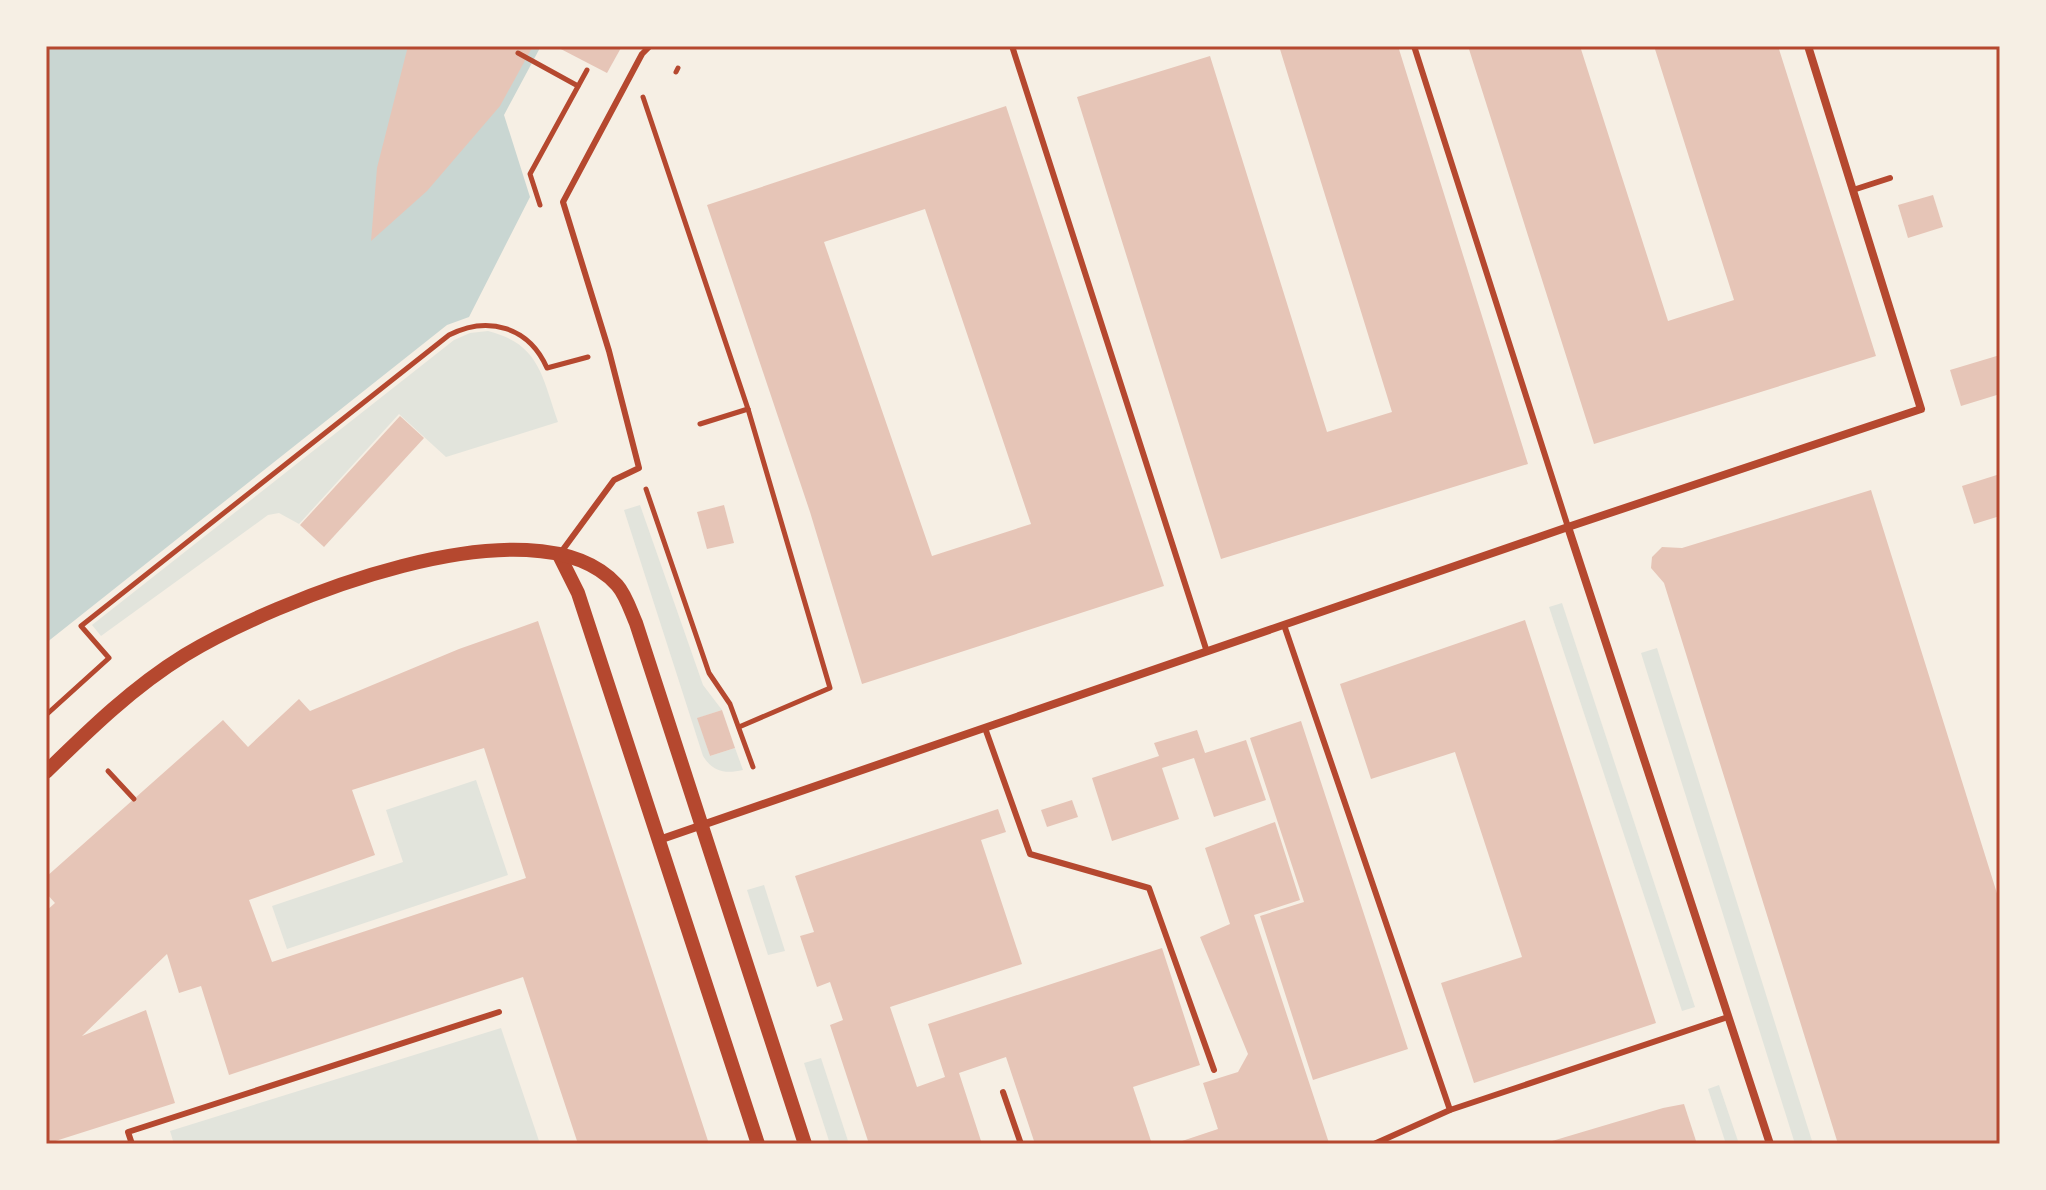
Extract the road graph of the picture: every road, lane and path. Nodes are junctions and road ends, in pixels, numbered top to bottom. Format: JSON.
{"nodes":[{"id":1,"x":650,"y":46,"type":"edge"},
{"id":2,"x":1012,"y":46,"type":"edge"},
{"id":3,"x":1414,"y":46,"type":"edge"},
{"id":4,"x":1808,"y":46,"type":"edge"},
{"id":5,"x":518,"y":53,"type":"dead end"},
{"id":6,"x":634,"y":69,"type":"junction"},
{"id":7,"x":587,"y":70,"type":"dead end"},
{"id":8,"x":578,"y":86,"type":"junction"},
{"id":9,"x":530,"y":174,"type":"dead end"},
{"id":10,"x":1890,"y":178,"type":"dead end"},
{"id":11,"x":1853,"y":190,"type":"junction"},
{"id":12,"x":609,"y":351,"type":"junction"},
{"id":13,"x":748,"y":409,"type":"junction"},
{"id":14,"x":700,"y":424,"type":"dead end"},
{"id":15,"x":639,"y":468,"type":"junction"},
{"id":16,"x":1568,"y":527,"type":"junction"},
{"id":17,"x":559,"y":555,"type":"junction"},
{"id":18,"x":1284,"y":625,"type":"junction"},
{"id":19,"x":1207,"y":652,"type":"junction"},
{"id":20,"x":46,"y":715,"type":"edge"},
{"id":21,"x":739,"y":727,"type":"junction"},
{"id":22,"x":985,"y":728,"type":"junction"},
{"id":23,"x":753,"y":767,"type":"dead end"},
{"id":24,"x":108,"y":771,"type":"dead end"},
{"id":25,"x":46,"y":772,"type":"edge"},
{"id":26,"x":134,"y":799,"type":"dead end"},
{"id":27,"x":702,"y":826,"type":"junction"},
{"id":28,"x":659,"y":840,"type":"junction"},
{"id":29,"x":499,"y":1012,"type":"dead end"},
{"id":30,"x":1728,"y":1017,"type":"junction"},
{"id":31,"x":1214,"y":1070,"type":"dead end"},
{"id":32,"x":1003,"y":1092,"type":"dead end"},
{"id":33,"x":1450,"y":1110,"type":"junction"},
{"id":34,"x":132,"y":1144,"type":"edge"},
{"id":35,"x":758,"y":1144,"type":"edge"},
{"id":36,"x":805,"y":1144,"type":"edge"},
{"id":37,"x":1021,"y":1144,"type":"edge"},
{"id":38,"x":1374,"y":1144,"type":"edge"},
{"id":39,"x":1770,"y":1144,"type":"edge"}],
"edges":[{"from":1,"to":6,"type":"lane"},
{"from":2,"to":19,"type":"lane"},
{"from":3,"to":16,"type":"lane"},
{"from":4,"to":11,"type":"street"},
{"from":5,"to":8,"type":"path"},
{"from":6,"to":12,"type":"lane"},
{"from":6,"to":13,"type":"path"},
{"from":7,"to":8,"type":"path"},
{"from":8,"to":9,"type":"path"},
{"from":10,"to":11,"type":"lane"},
{"from":11,"to":16,"type":"street"},
{"from":12,"to":15,"type":"lane"},
{"from":12,"to":20,"type":"path"},
{"from":13,"to":14,"type":"path"},
{"from":13,"to":21,"type":"path"},
{"from":15,"to":17,"type":"lane"},
{"from":15,"to":21,"type":"path"},
{"from":16,"to":18,"type":"street"},
{"from":16,"to":30,"type":"street"},
{"from":17,"to":25,"type":"street"},
{"from":17,"to":27,"type":"street"},
{"from":17,"to":28,"type":"street"},
{"from":18,"to":19,"type":"street"},
{"from":18,"to":33,"type":"lane"},
{"from":19,"to":22,"type":"street"},
{"from":21,"to":23,"type":"path"},
{"from":22,"to":27,"type":"street"},
{"from":22,"to":31,"type":"lane"},
{"from":24,"to":26,"type":"path"},
{"from":27,"to":28,"type":"street"},
{"from":27,"to":36,"type":"street"},
{"from":28,"to":35,"type":"street"},
{"from":29,"to":34,"type":"lane"},
{"from":30,"to":33,"type":"lane"},
{"from":30,"to":39,"type":"street"},
{"from":32,"to":37,"type":"lane"},
{"from":33,"to":38,"type":"lane"}]}
